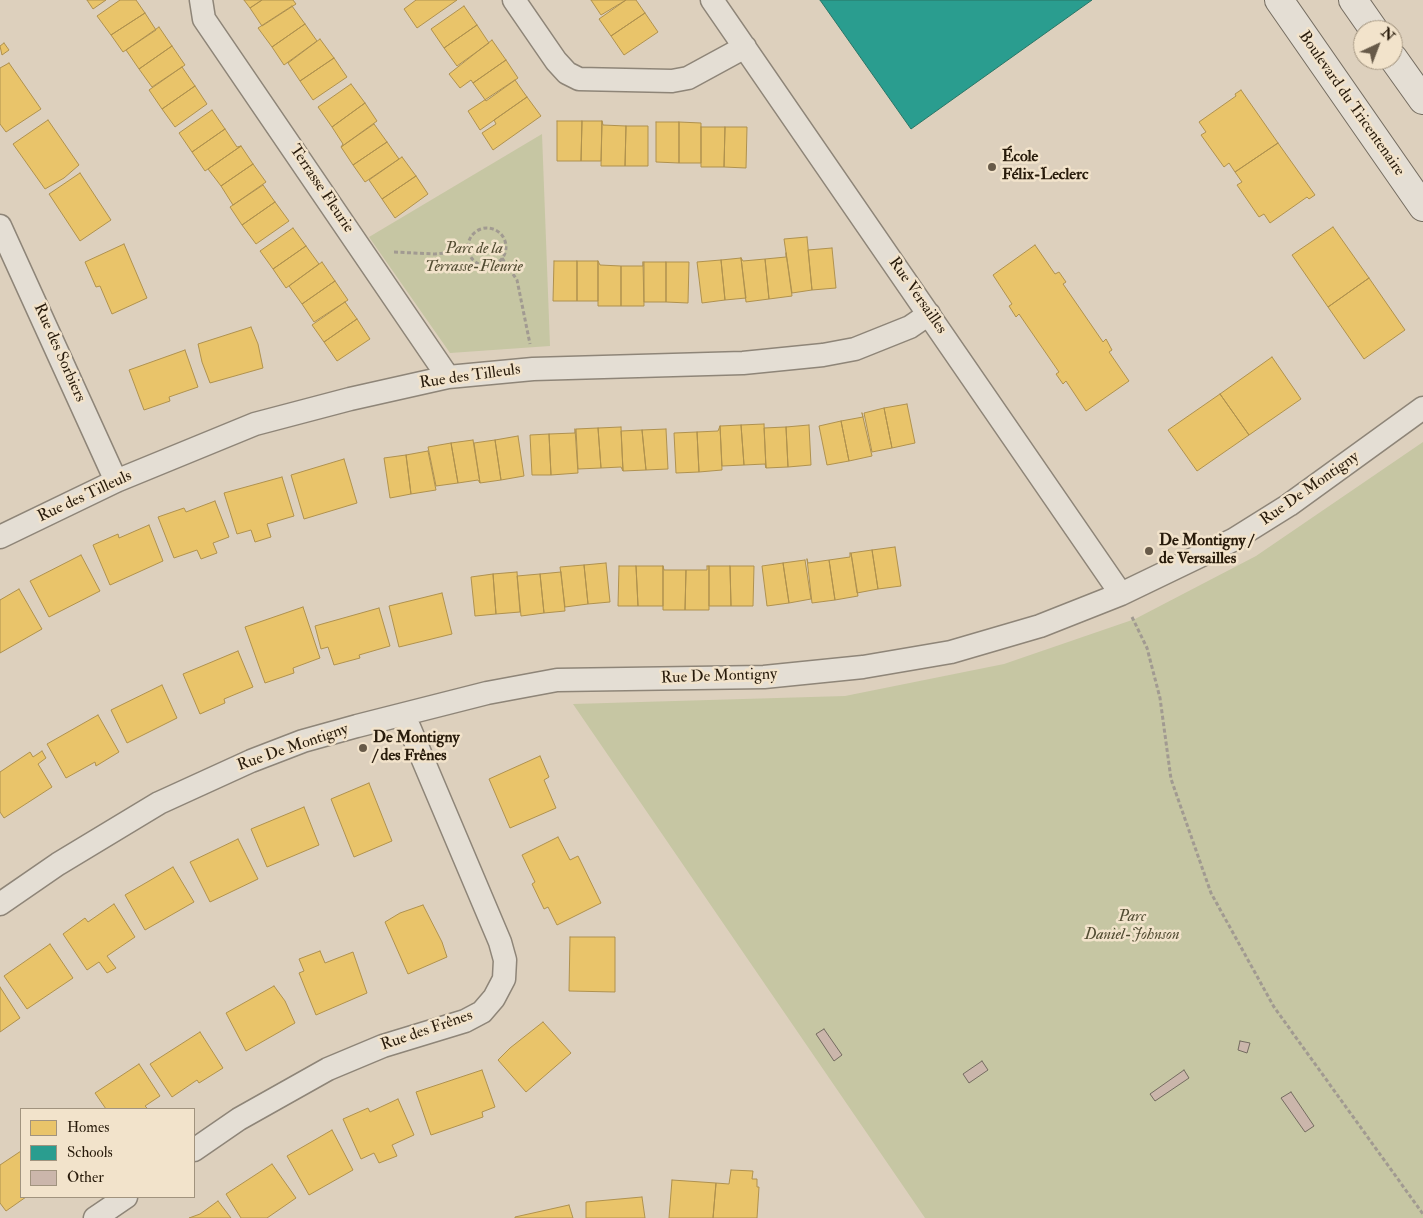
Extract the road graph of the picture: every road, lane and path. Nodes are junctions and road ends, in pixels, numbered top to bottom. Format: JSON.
{"nodes":[{"id":1,"x":200,"y":0,"type":"edge"},
{"id":2,"x":514,"y":0,"type":"edge"},
{"id":3,"x":712,"y":0,"type":"edge"},
{"id":4,"x":1280,"y":0,"type":"edge"},
{"id":5,"x":1353,"y":0,"type":"edge"},
{"id":6,"x":1367,"y":20,"type":"edge"},
{"id":7,"x":745,"y":47,"type":"junction"},
{"id":8,"x":1402,"y":70,"type":"edge"},
{"id":9,"x":1423,"y":100,"type":"edge"},
{"id":10,"x":1423,"y":207,"type":"edge"},
{"id":11,"x":0,"y":226,"type":"edge"},
{"id":12,"x":363,"y":251,"type":"junction"},
{"id":13,"x":469,"y":251,"type":"junction"},
{"id":14,"x":502,"y":258,"type":"junction"},
{"id":15,"x":929,"y":314,"type":"junction"},
{"id":16,"x":533,"y":369,"type":"junction"},
{"id":17,"x":448,"y":377,"type":"junction"},
{"id":18,"x":1423,"y":408,"type":"edge"},
{"id":19,"x":116,"y":481,"type":"junction"},
{"id":20,"x":0,"y":537,"type":"edge"},
{"id":21,"x":1121,"y":594,"type":"junction"},
{"id":22,"x":404,"y":715,"type":"junction"},
{"id":23,"x":0,"y":904,"type":"edge"},
{"id":24,"x":195,"y":1149,"type":"edge"},
{"id":25,"x":125,"y":1198,"type":"edge"},
{"id":26,"x":1423,"y":1214,"type":"edge"},
{"id":27,"x":95,"y":1218,"type":"edge"}],
"edges":[{"from":1,"to":12,"type":"street","name":"Terrasse Fleurie"},
{"from":2,"to":7,"type":"street"},
{"from":3,"to":7,"type":"street","name":"Rue Versailles"},
{"from":4,"to":10,"type":"street","name":"Boulevard du Tricentenaire"},
{"from":5,"to":6,"type":"street"},
{"from":7,"to":15,"type":"street","name":"Rue Versailles"},
{"from":8,"to":9,"type":"street"},
{"from":11,"to":19,"type":"street","name":"Rue des Sorbiers"},
{"from":12,"to":13,"type":"path"},
{"from":12,"to":17,"type":"street","name":"Terrasse Fleurie"},
{"from":13,"to":14,"type":"path"},
{"from":13,"to":14,"type":"path"},
{"from":14,"to":16,"type":"path"},
{"from":15,"to":16,"type":"street","name":"Rue des Tilleuls"},
{"from":15,"to":21,"type":"street","name":"Rue Versailles"},
{"from":16,"to":17,"type":"street","name":"Rue des Tilleuls"},
{"from":17,"to":19,"type":"street","name":"Rue des Tilleuls"},
{"from":18,"to":21,"type":"street","name":"Rue De Montigny"},
{"from":19,"to":20,"type":"street","name":"Rue des Tilleuls"},
{"from":21,"to":22,"type":"street","name":"Rue De Montigny"},
{"from":21,"to":26,"type":"path"},
{"from":22,"to":23,"type":"street","name":"Rue De Montigny"},
{"from":22,"to":24,"type":"street","name":"Rue des Frênes"},
{"from":25,"to":27,"type":"street"}]}
